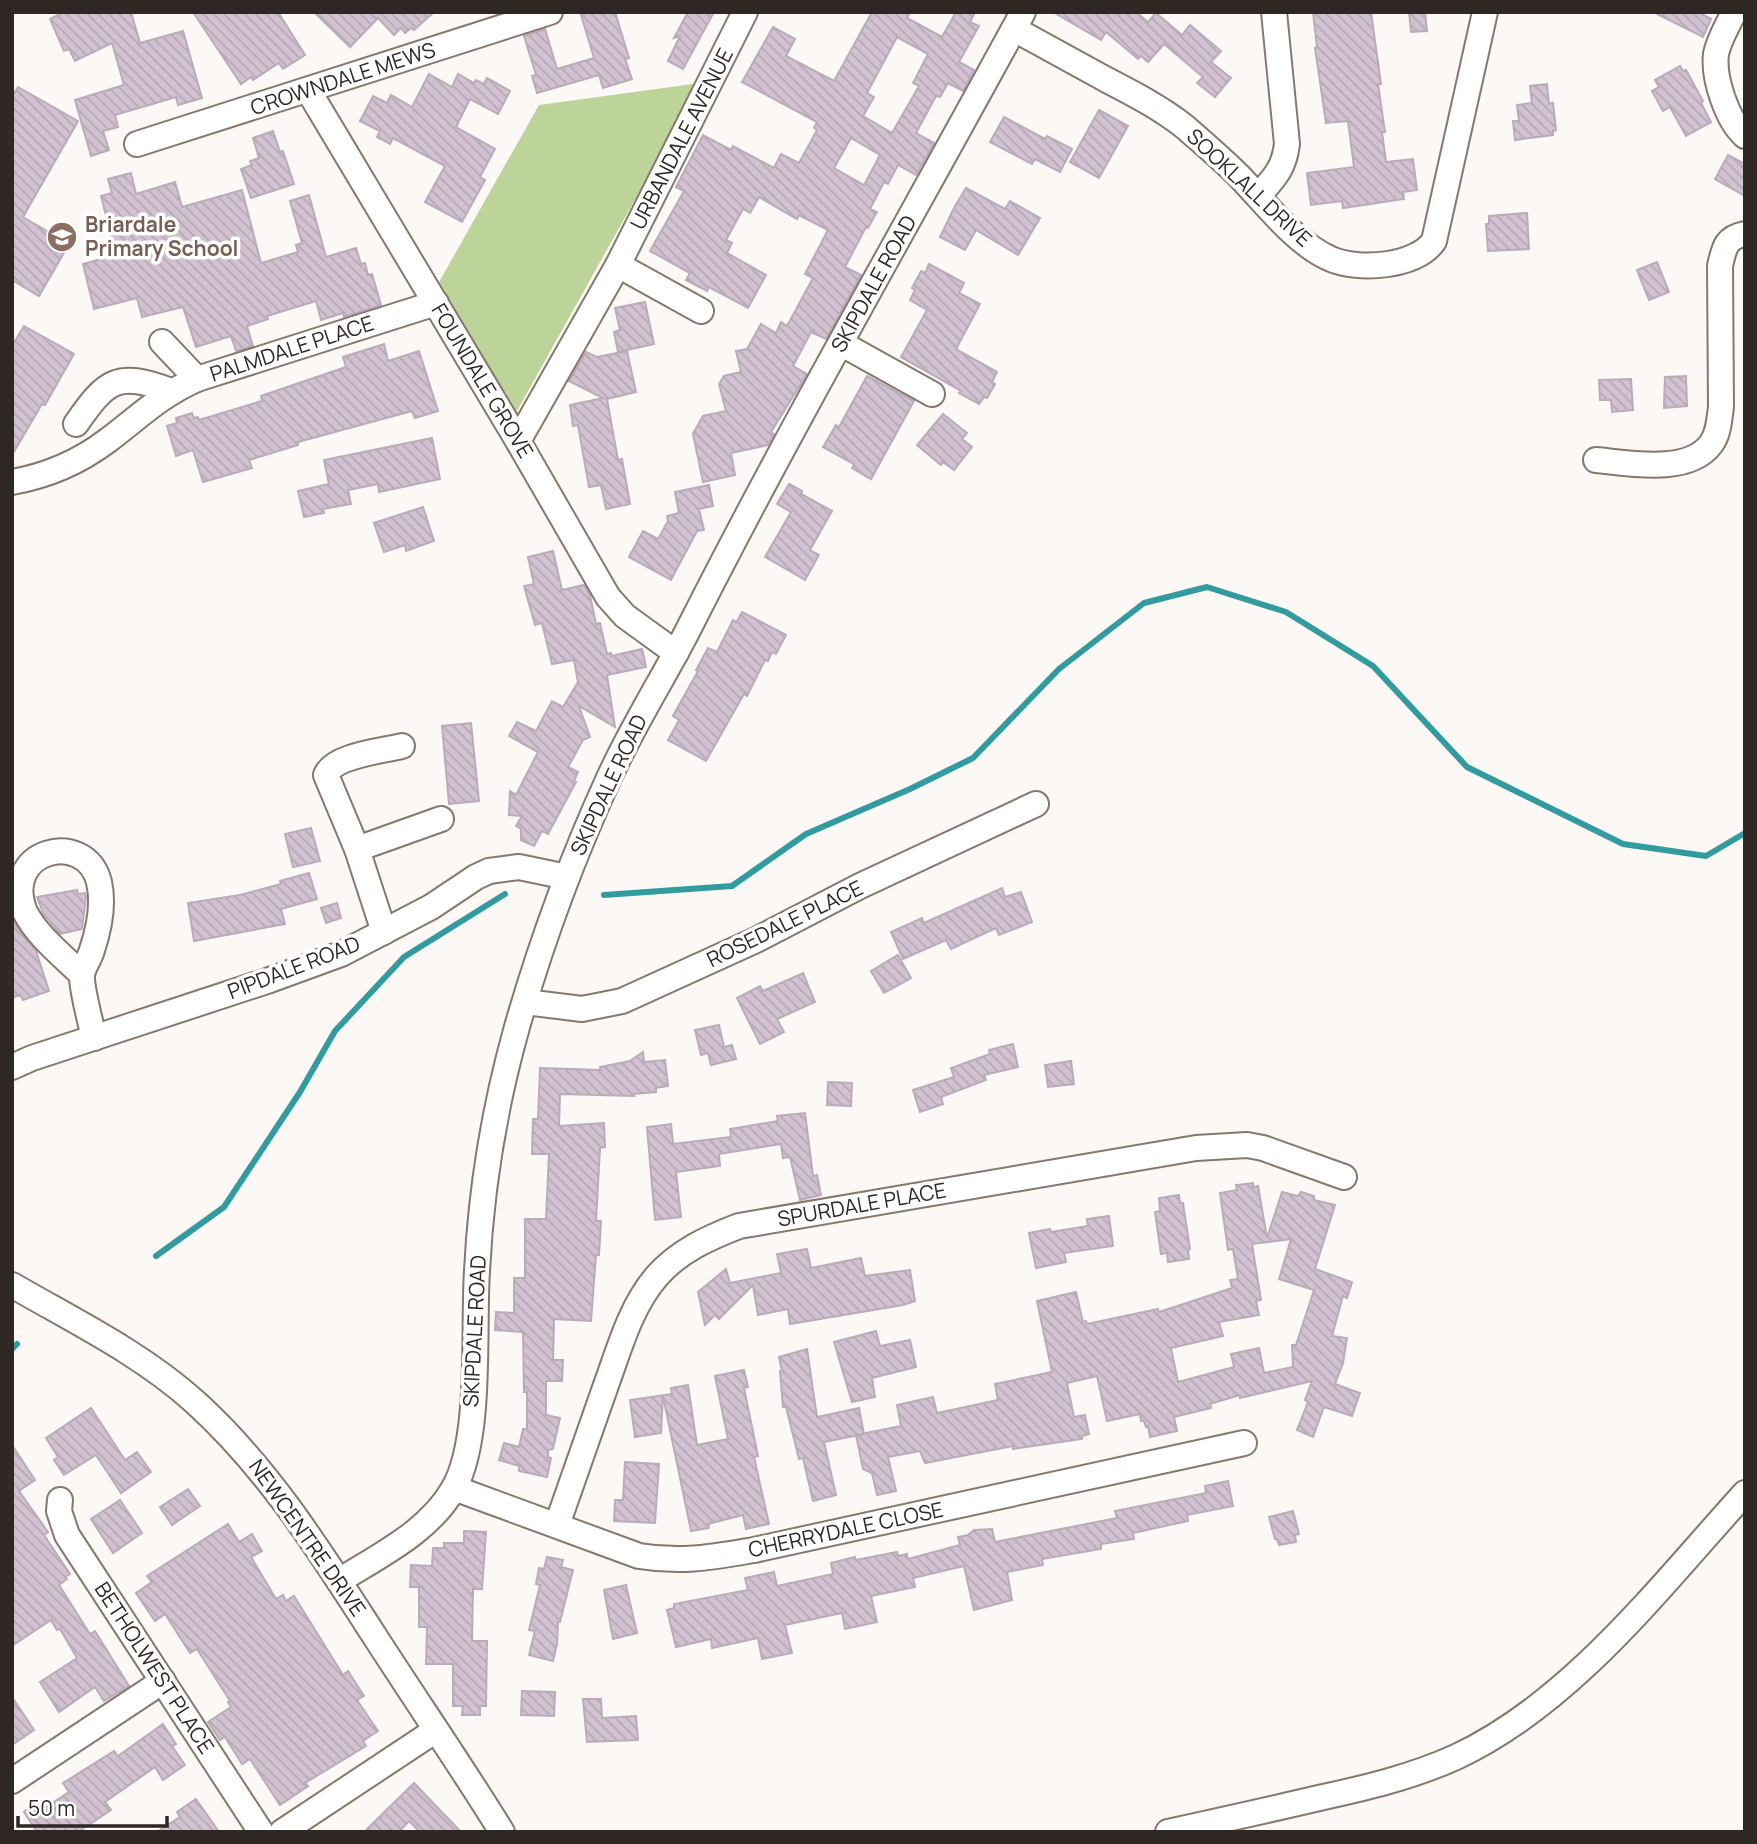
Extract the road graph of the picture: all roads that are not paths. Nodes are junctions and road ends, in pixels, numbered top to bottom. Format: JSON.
{"nodes":[{"id":1,"x":550,"y":12,"type":"edge"},
{"id":2,"x":745,"y":12,"type":"edge"},
{"id":3,"x":1273,"y":12,"type":"edge"},
{"id":4,"x":1485,"y":12,"type":"edge"},
{"id":5,"x":1734,"y":12,"type":"edge"},
{"id":6,"x":1018,"y":21,"type":"edge"},
{"id":7,"x":308,"y":90,"type":"junction"},
{"id":8,"x":1745,"y":136,"type":"edge"},
{"id":9,"x":137,"y":144,"type":"dead end"},
{"id":10,"x":1258,"y":196,"type":"junction"},
{"id":11,"x":1745,"y":234,"type":"edge"},
{"id":12,"x":618,"y":265,"type":"junction"},
{"id":13,"x":436,"y":303,"type":"junction"},
{"id":14,"x":701,"y":311,"type":"dead end"},
{"id":15,"x":162,"y":342,"type":"dead end"},
{"id":16,"x":842,"y":344,"type":"junction"},
{"id":17,"x":197,"y":379,"type":"junction"},
{"id":18,"x":171,"y":391,"type":"junction"},
{"id":19,"x":932,"y":394,"type":"dead end"},
{"id":20,"x":76,"y":424,"type":"dead end"},
{"id":21,"x":518,"y":441,"type":"junction"},
{"id":22,"x":1596,"y":460,"type":"dead end"},
{"id":23,"x":12,"y":482,"type":"edge"},
{"id":24,"x":676,"y":653,"type":"junction"},
{"id":25,"x":402,"y":746,"type":"dead end"},
{"id":26,"x":1036,"y":804,"type":"dead end"},
{"id":27,"x":441,"y":819,"type":"dead end"},
{"id":28,"x":357,"y":849,"type":"junction"},
{"id":29,"x":567,"y":877,"type":"junction"},
{"id":30,"x":384,"y":932,"type":"junction"},
{"id":31,"x":82,"y":975,"type":"junction"},
{"id":32,"x":524,"y":1002,"type":"junction"},
{"id":33,"x":94,"y":1038,"type":"junction"},
{"id":34,"x":12,"y":1067,"type":"edge"},
{"id":35,"x":1344,"y":1177,"type":"dead end"},
{"id":36,"x":12,"y":1285,"type":"edge"},
{"id":37,"x":1244,"y":1443,"type":"dead end"},
{"id":38,"x":454,"y":1488,"type":"junction"},
{"id":39,"x":1745,"y":1493,"type":"edge"},
{"id":40,"x":61,"y":1500,"type":"dead end"},
{"id":41,"x":557,"y":1525,"type":"junction"},
{"id":42,"x":339,"y":1581,"type":"junction"},
{"id":43,"x":163,"y":1681,"type":"junction"},
{"id":44,"x":436,"y":1730,"type":"junction"},
{"id":45,"x":12,"y":1781,"type":"edge"},
{"id":46,"x":261,"y":1832,"type":"edge"},
{"id":47,"x":282,"y":1832,"type":"edge"},
{"id":48,"x":502,"y":1832,"type":"edge"},
{"id":49,"x":1168,"y":1832,"type":"edge"}],
"edges":[{"from":1,"to":7,"type":"street","name":"CROWNDALE MEWS"},
{"from":2,"to":12,"type":"street","name":"URBANDALE AVENUE"},
{"from":3,"to":10,"type":"street"},
{"from":4,"to":10,"type":"street","name":"SOOKLALL DRIVE"},
{"from":5,"to":8,"type":"street"},
{"from":6,"to":10,"type":"street","name":"SOOKLALL DRIVE"},
{"from":6,"to":16,"type":"street","name":"SKIPDALE ROAD"},
{"from":7,"to":9,"type":"street","name":"CROWNDALE MEWS"},
{"from":7,"to":13,"type":"street","name":"FOUNDALE GROVE"},
{"from":11,"to":22,"type":"street"},
{"from":12,"to":14,"type":"street"},
{"from":12,"to":21,"type":"street","name":"URBANDALE AVENUE"},
{"from":13,"to":17,"type":"street","name":"PALMDALE PLACE"},
{"from":13,"to":21,"type":"street","name":"FOUNDALE GROVE"},
{"from":15,"to":17,"type":"street","name":"PALMDALE PLACE"},
{"from":16,"to":19,"type":"street"},
{"from":16,"to":24,"type":"street","name":"SKIPDALE ROAD"},
{"from":17,"to":18,"type":"street"},
{"from":18,"to":20,"type":"street"},
{"from":18,"to":23,"type":"street"},
{"from":21,"to":24,"type":"street","name":"FOUNDALE GROVE"},
{"from":24,"to":29,"type":"street","name":"SKIPDALE ROAD"},
{"from":25,"to":28,"type":"street"},
{"from":26,"to":32,"type":"street","name":"ROSEDALE PLACE"},
{"from":27,"to":28,"type":"street"},
{"from":28,"to":30,"type":"street"},
{"from":29,"to":30,"type":"street","name":"PIPDALE ROAD"},
{"from":29,"to":32,"type":"street","name":"SKIPDALE ROAD"},
{"from":30,"to":33,"type":"street","name":"PIPDALE ROAD"},
{"from":31,"to":31,"type":"street"},
{"from":31,"to":33,"type":"street"},
{"from":32,"to":38,"type":"street","name":"SKIPDALE ROAD"},
{"from":33,"to":34,"type":"street","name":"PIPDALE ROAD"},
{"from":35,"to":41,"type":"street","name":"SPURDALE PLACE"},
{"from":36,"to":42,"type":"street","name":"NEWCENTRE DRIVE"},
{"from":37,"to":41,"type":"street","name":"CHERRYDALE CLOSE"},
{"from":38,"to":41,"type":"street","name":"CHERRYDALE CLOSE"},
{"from":38,"to":42,"type":"street","name":"SKIPDALE ROAD"},
{"from":39,"to":49,"type":"street"},
{"from":40,"to":43,"type":"street","name":"BETHOLWEST PLACE"},
{"from":42,"to":44,"type":"street","name":"NEWCENTRE DRIVE"},
{"from":43,"to":45,"type":"street"},
{"from":43,"to":46,"type":"street","name":"BETHOLWEST PLACE"},
{"from":44,"to":47,"type":"street"},
{"from":44,"to":48,"type":"street","name":"NEWCENTRE DRIVE"}]}
